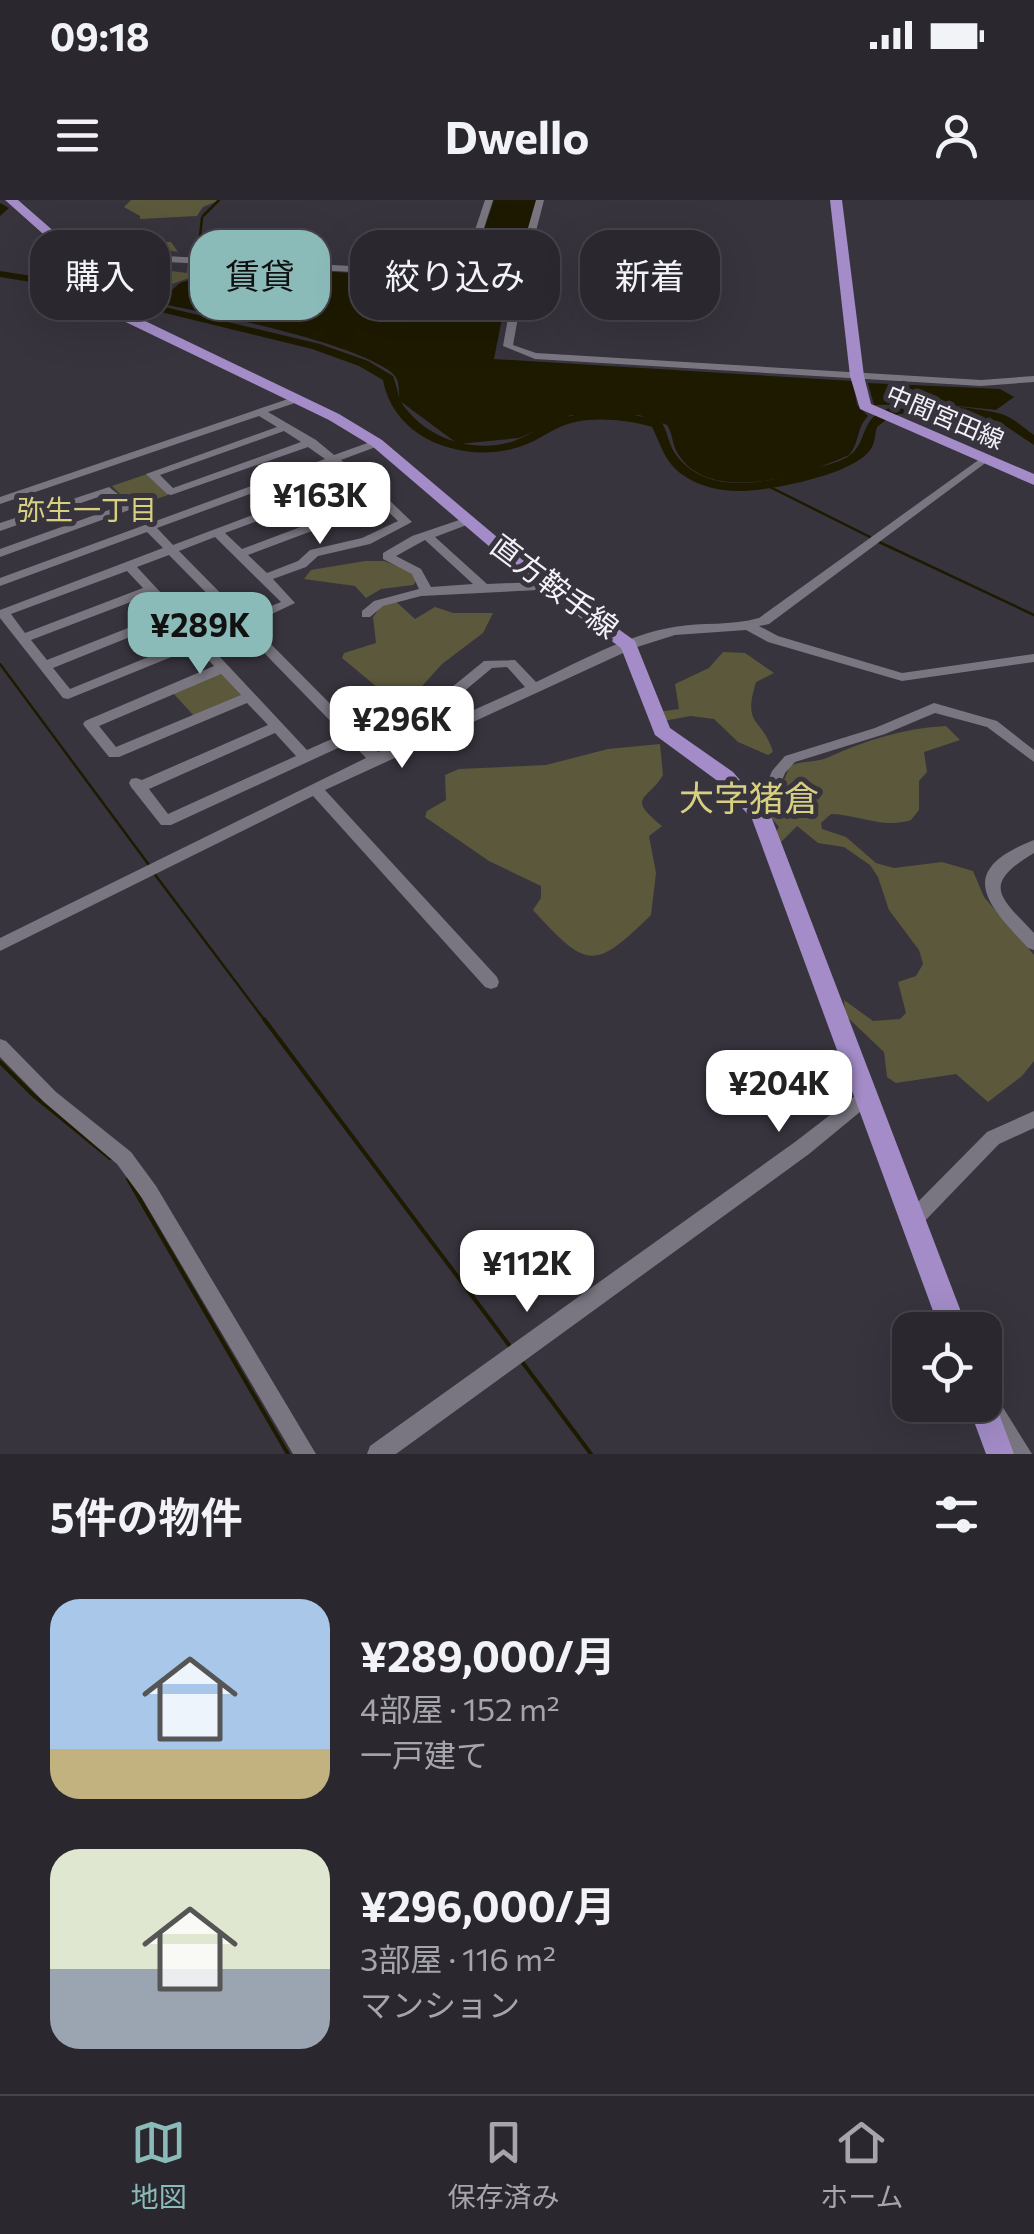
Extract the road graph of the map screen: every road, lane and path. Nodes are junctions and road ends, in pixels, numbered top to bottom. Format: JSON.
{"nodes":[{"id":1,"x":11,"y":200,"type":"edge"},
{"id":2,"x":489,"y":200,"type":"edge"},
{"id":3,"x":540,"y":200,"type":"edge"},
{"id":4,"x":836,"y":200,"type":"edge"},
{"id":5,"x":46,"y":230,"type":"edge"},
{"id":6,"x":479,"y":230,"type":"edge"},
{"id":7,"x":532,"y":230,"type":"edge"},
{"id":8,"x":170,"y":259,"type":"edge"},
{"id":9,"x":350,"y":269,"type":"edge"},
{"id":10,"x":132,"y":320,"type":"edge"},
{"id":11,"x":510,"y":320,"type":"edge"},
{"id":12,"x":858,"y":376,"type":"junction"},
{"id":13,"x":1034,"y":379,"type":"edge"},
{"id":14,"x":297,"y":399,"type":"junction"},
{"id":15,"x":262,"y":413,"type":"junction"},
{"id":16,"x":286,"y":427,"type":"junction"},
{"id":17,"x":195,"y":435,"type":"junction"},
{"id":18,"x":312,"y":442,"type":"junction"},
{"id":19,"x":378,"y":443,"type":"junction"},
{"id":20,"x":214,"y":452,"type":"junction"},
{"id":21,"x":335,"y":458,"type":"junction"},
{"id":22,"x":984,"y":459,"type":"junction"},
{"id":23,"x":233,"y":470,"type":"junction"},
{"id":24,"x":360,"y":480,"type":"junction"},
{"id":25,"x":1034,"y":480,"type":"edge"},
{"id":26,"x":254,"y":489,"type":"junction"},
{"id":27,"x":26,"y":492,"type":"junction"},
{"id":28,"x":384,"y":500,"type":"junction"},
{"id":29,"x":0,"y":501,"type":"edge"},
{"id":30,"x":44,"y":512,"type":"junction"},
{"id":31,"x":468,"y":521,"type":"junction"},
{"id":32,"x":0,"y":527,"type":"edge"},
{"id":33,"x":148,"y":527,"type":"junction"},
{"id":34,"x":61,"y":532,"type":"junction"},
{"id":35,"x":218,"y":533,"type":"junction"},
{"id":36,"x":426,"y":536,"type":"junction"},
{"id":37,"x":172,"y":550,"type":"junction"},
{"id":38,"x":80,"y":552,"type":"junction"},
{"id":39,"x":0,"y":553,"type":"edge"},
{"id":40,"x":241,"y":554,"type":"junction"},
{"id":41,"x":128,"y":566,"type":"junction"},
{"id":42,"x":265,"y":578,"type":"junction"},
{"id":43,"x":0,"y":582,"type":"edge"},
{"id":44,"x":544,"y":582,"type":"junction"},
{"id":45,"x":150,"y":590,"type":"junction"},
{"id":46,"x":487,"y":590,"type":"junction"},
{"id":47,"x":427,"y":592,"type":"junction"},
{"id":48,"x":366,"y":614,"type":"dead end"},
{"id":49,"x":174,"y":616,"type":"junction"},
{"id":50,"x":243,"y":622,"type":"junction"},
{"id":51,"x":748,"y":626,"type":"junction"},
{"id":52,"x":23,"y":638,"type":"junction"},
{"id":53,"x":197,"y":641,"type":"junction"},
{"id":54,"x":629,"y":645,"type":"junction"},
{"id":55,"x":1034,"y":658,"type":"edge"},
{"id":56,"x":45,"y":666,"type":"junction"},
{"id":57,"x":222,"y":668,"type":"junction"},
{"id":58,"x":533,"y":687,"type":"junction"},
{"id":59,"x":924,"y":693,"type":"junction"},
{"id":60,"x":249,"y":697,"type":"junction"},
{"id":61,"x":276,"y":727,"type":"junction"},
{"id":62,"x":434,"y":731,"type":"junction"},
{"id":63,"x":353,"y":735,"type":"junction"},
{"id":64,"x":1034,"y":756,"type":"edge"},
{"id":65,"x":304,"y":757,"type":"junction"},
{"id":66,"x":376,"y":758,"type":"junction"},
{"id":67,"x":314,"y":788,"type":"junction"},
{"id":68,"x":761,"y":816,"type":"junction"},
{"id":69,"x":1034,"y":846,"type":"edge"},
{"id":70,"x":1034,"y":944,"type":"edge"},
{"id":71,"x":0,"y":945,"type":"edge"},
{"id":72,"x":491,"y":982,"type":"dead end"},
{"id":73,"x":0,"y":1046,"type":"edge"},
{"id":74,"x":869,"y":1099,"type":"junction"},
{"id":75,"x":1034,"y":1119,"type":"edge"},
{"id":76,"x":912,"y":1221,"type":"junction"},
{"id":77,"x":947,"y":1312,"type":"edge"},
{"id":78,"x":988,"y":1422,"type":"edge"},
{"id":79,"x":1001,"y":1422,"type":"edge"},
{"id":80,"x":305,"y":1454,"type":"edge"},
{"id":81,"x":378,"y":1454,"type":"edge"},
{"id":82,"x":1000,"y":1454,"type":"edge"},
{"id":83,"x":1021,"y":1454,"type":"edge"}],
"edges":[{"from":1,"to":5,"type":"main road","name":"直方鞍手線"},
{"from":2,"to":6,"type":"street"},
{"from":3,"to":7,"type":"street"},
{"from":4,"to":12,"type":"main road","name":"中間宮田線"},
{"from":8,"to":9,"type":"street"},
{"from":10,"to":14,"type":"main road","name":"直方鞍手線"},
{"from":11,"to":12,"type":"street"},
{"from":12,"to":13,"type":"street"},
{"from":12,"to":22,"type":"main road","name":"中間宮田線"},
{"from":14,"to":15,"type":"street"},
{"from":14,"to":19,"type":"main road","name":"直方鞍手線"},
{"from":15,"to":16,"type":"street"},
{"from":15,"to":17,"type":"street"},
{"from":16,"to":18,"type":"street"},
{"from":16,"to":20,"type":"street"},
{"from":17,"to":20,"type":"street"},
{"from":17,"to":27,"type":"street"},
{"from":18,"to":21,"type":"street"},
{"from":18,"to":23,"type":"street"},
{"from":19,"to":21,"type":"street"},
{"from":19,"to":31,"type":"main road","name":"直方鞍手線"},
{"from":20,"to":23,"type":"street"},
{"from":21,"to":24,"type":"street"},
{"from":21,"to":26,"type":"street"},
{"from":22,"to":25,"type":"main road","name":"中間宮田線"},
{"from":22,"to":51,"type":"street"},
{"from":23,"to":26,"type":"street"},
{"from":24,"to":28,"type":"street"},
{"from":24,"to":35,"type":"street"},
{"from":26,"to":33,"type":"street"},
{"from":27,"to":29,"type":"street"},
{"from":27,"to":30,"type":"street"},
{"from":28,"to":40,"type":"street"},
{"from":28,"to":42,"type":"street"},
{"from":30,"to":32,"type":"street"},
{"from":30,"to":34,"type":"street"},
{"from":31,"to":36,"type":"street"},
{"from":31,"to":44,"type":"main road","name":"直方鞍手線"},
{"from":33,"to":37,"type":"street"},
{"from":33,"to":38,"type":"street"},
{"from":34,"to":38,"type":"street"},
{"from":34,"to":39,"type":"street"},
{"from":35,"to":37,"type":"street"},
{"from":35,"to":40,"type":"street"},
{"from":36,"to":46,"type":"street"},
{"from":36,"to":47,"type":"street"},
{"from":37,"to":41,"type":"street"},
{"from":37,"to":50,"type":"street"},
{"from":38,"to":43,"type":"street"},
{"from":40,"to":42,"type":"street"},
{"from":41,"to":45,"type":"street"},
{"from":41,"to":52,"type":"street"},
{"from":42,"to":50,"type":"street"},
{"from":44,"to":46,"type":"street"},
{"from":44,"to":54,"type":"main road","name":"直方鞍手線"},
{"from":45,"to":49,"type":"street"},
{"from":45,"to":52,"type":"street"},
{"from":46,"to":47,"type":"street"},
{"from":47,"to":48,"type":"street"},
{"from":49,"to":53,"type":"street"},
{"from":49,"to":56,"type":"street"},
{"from":50,"to":53,"type":"street"},
{"from":50,"to":63,"type":"street"},
{"from":51,"to":54,"type":"street"},
{"from":51,"to":59,"type":"street"},
{"from":52,"to":56,"type":"street"},
{"from":53,"to":56,"type":"street"},
{"from":53,"to":57,"type":"street"},
{"from":54,"to":58,"type":"street"},
{"from":54,"to":68,"type":"main road","name":"直方鞍手線"},
{"from":55,"to":59,"type":"street"},
{"from":57,"to":60,"type":"street"},
{"from":57,"to":60,"type":"street"},
{"from":58,"to":62,"type":"street"},
{"from":58,"to":62,"type":"street"},
{"from":59,"to":64,"type":"street"},
{"from":59,"to":68,"type":"street"},
{"from":60,"to":61,"type":"street"},
{"from":61,"to":65,"type":"street"},
{"from":61,"to":65,"type":"street"},
{"from":62,"to":66,"type":"street"},
{"from":63,"to":65,"type":"street"},
{"from":63,"to":66,"type":"street"},
{"from":66,"to":67,"type":"street"},
{"from":67,"to":71,"type":"street"},
{"from":67,"to":72,"type":"street"},
{"from":68,"to":74,"type":"main road","name":"直方鞍手線"},
{"from":69,"to":70,"type":"street"},
{"from":73,"to":80,"type":"street"},
{"from":74,"to":76,"type":"main road","name":"直方鞍手線"},
{"from":74,"to":81,"type":"street"},
{"from":75,"to":76,"type":"street"},
{"from":76,"to":77,"type":"main road","name":"直方鞍手線"},
{"from":78,"to":82,"type":"main road"},
{"from":79,"to":83,"type":"street"}]}
